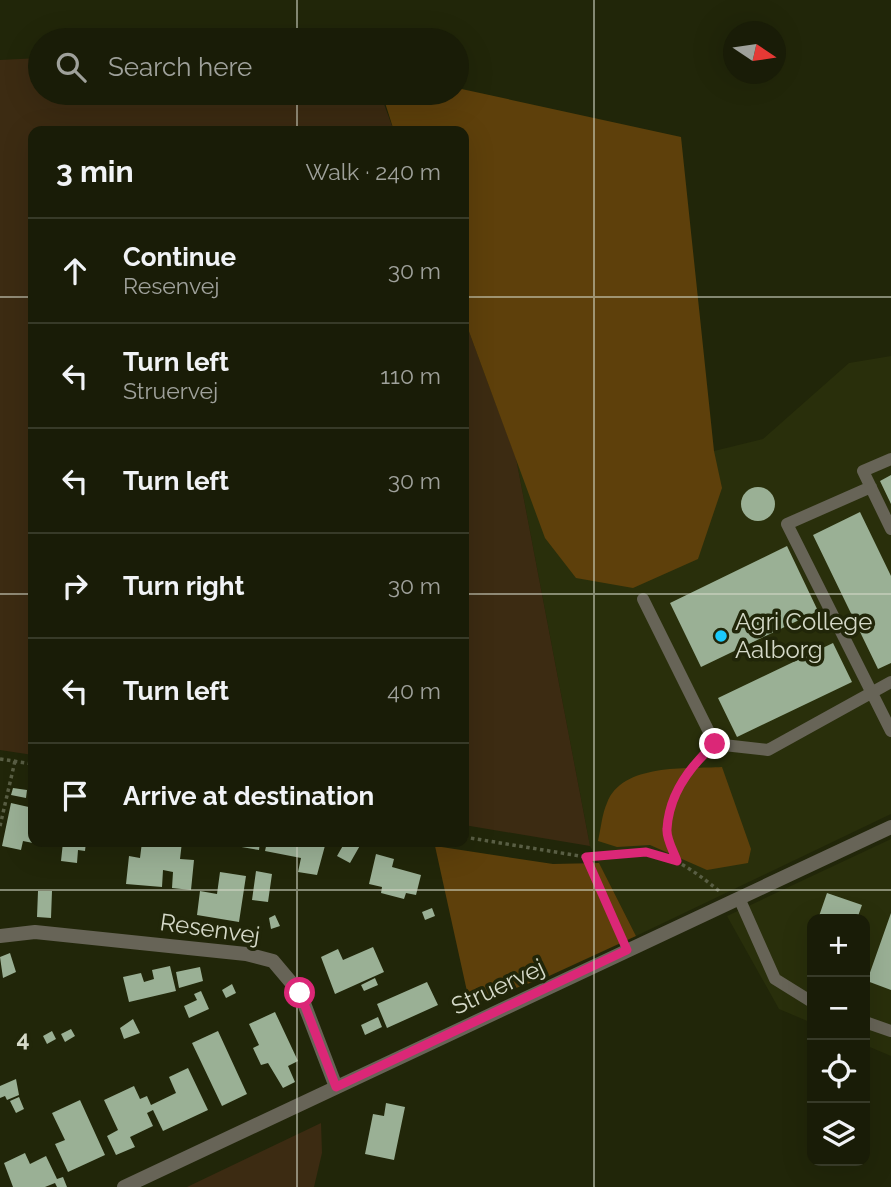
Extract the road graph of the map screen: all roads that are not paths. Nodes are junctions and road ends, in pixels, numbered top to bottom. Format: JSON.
{"nodes":[{"id":1,"x":891,"y":459,"type":"edge"},
{"id":2,"x":871,"y":487,"type":"junction"},
{"id":3,"x":891,"y":529,"type":"edge"},
{"id":4,"x":643,"y":599,"type":"dead end"},
{"id":5,"x":891,"y":682,"type":"edge"},
{"id":6,"x":871,"y":692,"type":"junction"},
{"id":7,"x":891,"y":731,"type":"edge"},
{"id":8,"x":891,"y":827,"type":"edge"},
{"id":9,"x":739,"y":898,"type":"junction"},
{"id":10,"x":0,"y":936,"type":"edge"},
{"id":11,"x":807,"y":999,"type":"edge"},
{"id":12,"x":870,"y":1024,"type":"edge"},
{"id":13,"x":891,"y":1031,"type":"edge"},
{"id":14,"x":336,"y":1087,"type":"junction"},
{"id":15,"x":124,"y":1187,"type":"edge"}],
"edges":[{"from":1,"to":2,"type":"lane"},
{"from":2,"to":3,"type":"lane"},
{"from":2,"to":6,"type":"lane"},
{"from":4,"to":6,"type":"lane"},
{"from":5,"to":6,"type":"lane"},
{"from":6,"to":7,"type":"lane"},
{"from":8,"to":9,"type":"street","name":"Struervej"},
{"from":9,"to":11,"type":"lane"},
{"from":9,"to":14,"type":"street","name":"Struervej"},
{"from":10,"to":14,"type":"street","name":"Resenvej"},
{"from":12,"to":13,"type":"lane"},
{"from":14,"to":15,"type":"street","name":"Struervej"}]}
